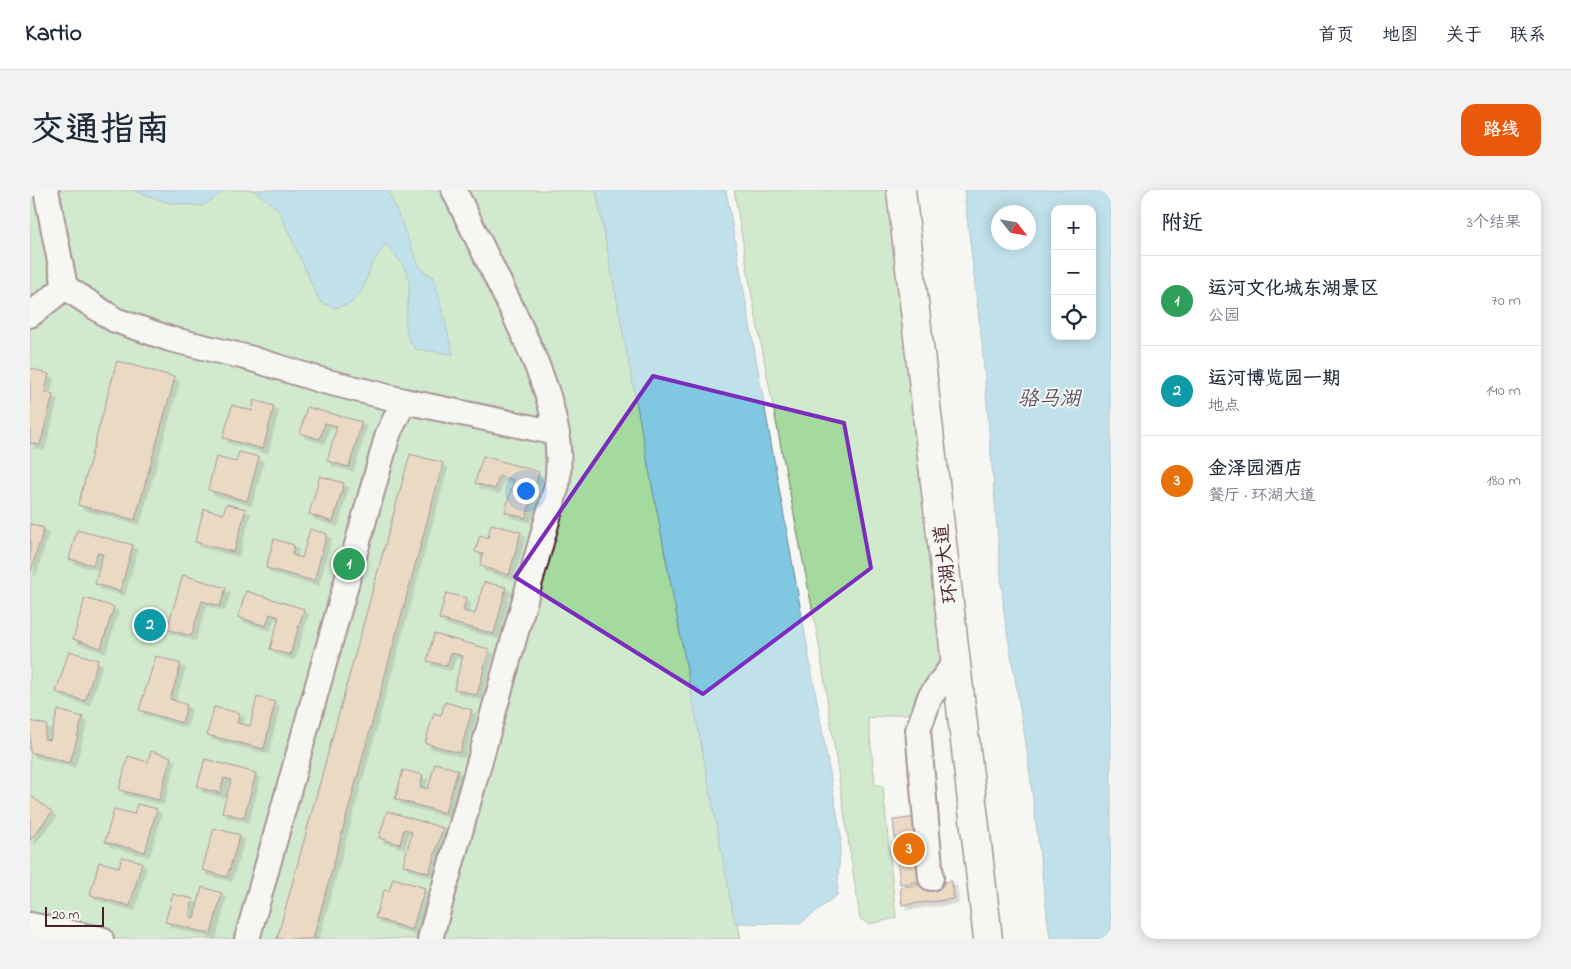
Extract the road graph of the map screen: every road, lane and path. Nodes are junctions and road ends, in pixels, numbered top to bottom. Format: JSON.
{"nodes":[{"id":1,"x":46,"y":190,"type":"edge"},
{"id":2,"x":454,"y":190,"type":"edge"},
{"id":3,"x":901,"y":190,"type":"edge"},
{"id":4,"x":66,"y":286,"type":"junction"},
{"id":5,"x":30,"y":315,"type":"edge"},
{"id":6,"x":404,"y":401,"type":"junction"},
{"id":7,"x":557,"y":433,"type":"junction"},
{"id":8,"x":956,"y":661,"type":"junction"},
{"id":9,"x":931,"y":878,"type":"dead end"},
{"id":10,"x":30,"y":925,"type":"edge"},
{"id":11,"x":101,"y":939,"type":"edge"},
{"id":12,"x":248,"y":939,"type":"edge"},
{"id":13,"x":430,"y":939,"type":"edge"},
{"id":14,"x":988,"y":939,"type":"edge"}],
"edges":[{"from":1,"to":4,"type":"street"},
{"from":2,"to":7,"type":"street"},
{"from":3,"to":8,"type":"main road","name":"环湖大道"},
{"from":4,"to":5,"type":"street"},
{"from":4,"to":6,"type":"street"},
{"from":6,"to":7,"type":"street"},
{"from":6,"to":12,"type":"street"},
{"from":7,"to":13,"type":"street"},
{"from":8,"to":9,"type":"street"},
{"from":8,"to":14,"type":"main road","name":"环湖大道"},
{"from":10,"to":11,"type":"street"}]}
